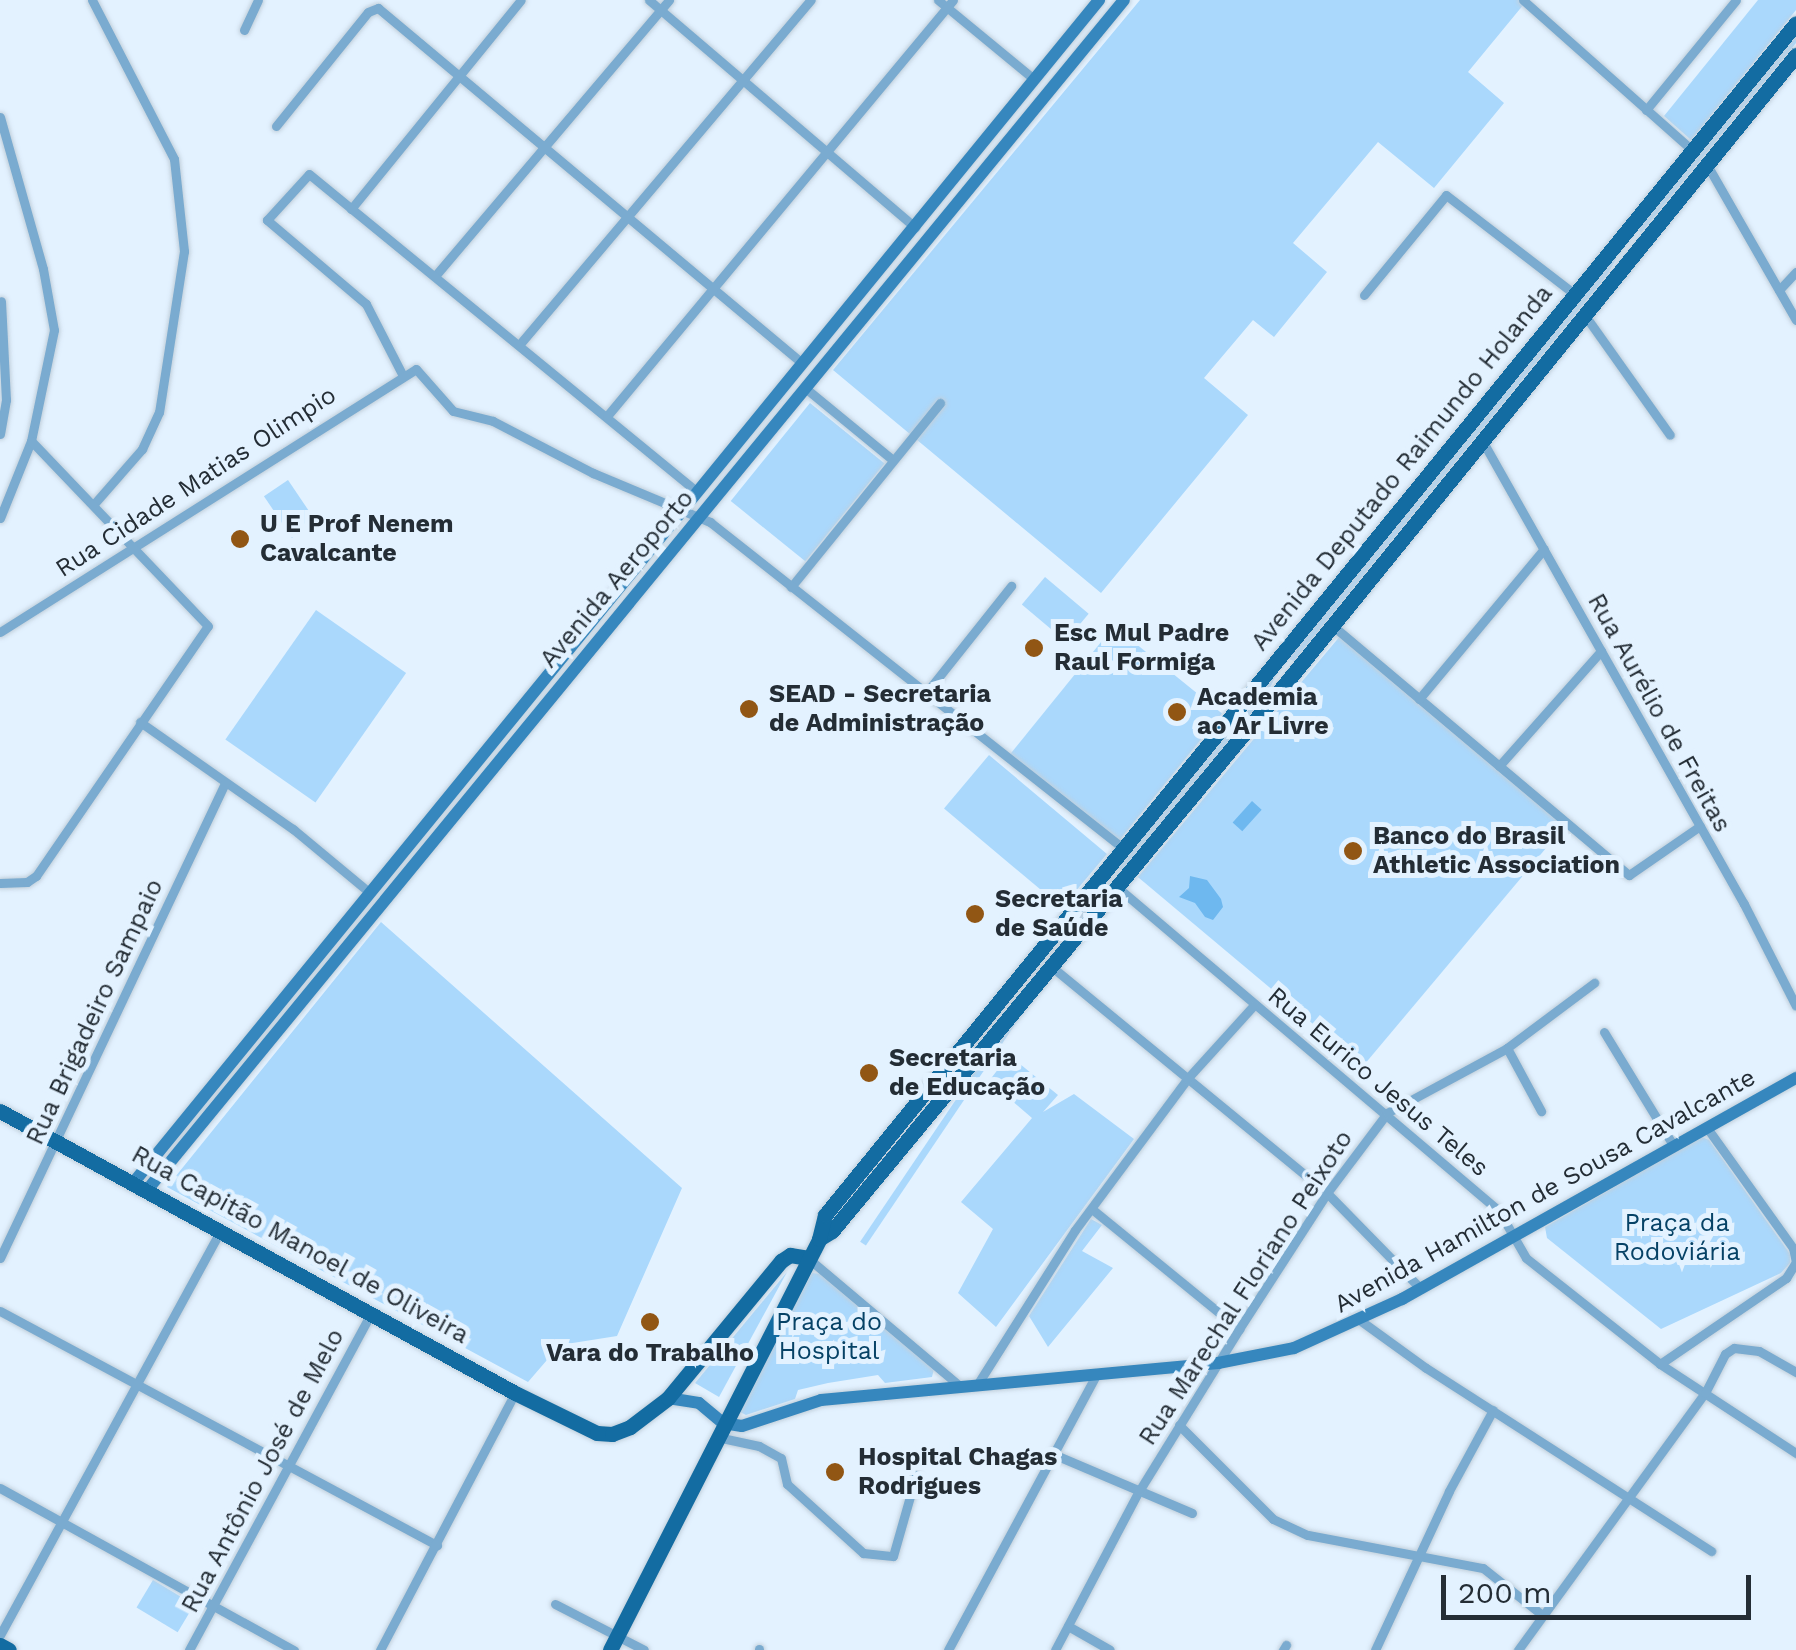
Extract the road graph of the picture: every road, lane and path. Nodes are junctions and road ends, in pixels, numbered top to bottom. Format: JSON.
{"nodes":[{"id":1,"x":92,"y":0,"type":"edge"},
{"id":2,"x":258,"y":0,"type":"edge"},
{"id":3,"x":521,"y":0,"type":"edge"},
{"id":4,"x":649,"y":0,"type":"edge"},
{"id":5,"x":669,"y":0,"type":"edge"},
{"id":6,"x":811,"y":0,"type":"edge"},
{"id":7,"x":1099,"y":0,"type":"edge"},
{"id":8,"x":1124,"y":0,"type":"edge"},
{"id":9,"x":1523,"y":0,"type":"edge"},
{"id":10,"x":1736,"y":0,"type":"edge"},
{"id":11,"x":946,"y":2,"type":"edge"},
{"id":12,"x":661,"y":10,"type":"junction"},
{"id":13,"x":1796,"y":22,"type":"edge"},
{"id":14,"x":244,"y":30,"type":"dead end"},
{"id":15,"x":1796,"y":55,"type":"edge"},
{"id":16,"x":461,"y":76,"type":"junction"},
{"id":17,"x":743,"y":80,"type":"junction"},
{"id":18,"x":1034,"y":80,"type":"junction"},
{"id":19,"x":1646,"y":110,"type":"junction"},
{"id":20,"x":0,"y":117,"type":"edge"},
{"id":21,"x":276,"y":126,"type":"dead end"},
{"id":22,"x":544,"y":146,"type":"junction"},
{"id":23,"x":1692,"y":151,"type":"junction"},
{"id":24,"x":827,"y":152,"type":"junction"},
{"id":25,"x":1706,"y":163,"type":"junction"},
{"id":26,"x":350,"y":209,"type":"junction"},
{"id":27,"x":629,"y":218,"type":"junction"},
{"id":28,"x":915,"y":227,"type":"junction"},
{"id":29,"x":1621,"y":240,"type":"junction"},
{"id":30,"x":1633,"y":253,"type":"junction"},
{"id":31,"x":1796,"y":272,"type":"edge"},
{"id":32,"x":434,"y":276,"type":"junction"},
{"id":33,"x":713,"y":288,"type":"junction"},
{"id":34,"x":1780,"y":290,"type":"junction"},
{"id":35,"x":1364,"y":295,"type":"dead end"},
{"id":36,"x":1576,"y":295,"type":"junction"},
{"id":37,"x":1,"y":301,"type":"edge"},
{"id":38,"x":1584,"y":314,"type":"junction"},
{"id":39,"x":1796,"y":320,"type":"edge"},
{"id":40,"x":519,"y":345,"type":"junction"},
{"id":41,"x":802,"y":364,"type":"junction"},
{"id":42,"x":402,"y":374,"type":"junction"},
{"id":43,"x":804,"y":388,"type":"junction"},
{"id":44,"x":940,"y":402,"type":"dead end"},
{"id":45,"x":607,"y":416,"type":"junction"},
{"id":46,"x":0,"y":434,"type":"edge"},
{"id":47,"x":1670,"y":435,"type":"dead end"},
{"id":48,"x":31,"y":442,"type":"junction"},
{"id":49,"x":1483,"y":442,"type":"junction"},
{"id":50,"x":894,"y":460,"type":"junction"},
{"id":51,"x":696,"y":491,"type":"junction"},
{"id":52,"x":94,"y":504,"type":"junction"},
{"id":53,"x":684,"y":508,"type":"junction"},
{"id":54,"x":700,"y":516,"type":"junction"},
{"id":55,"x":0,"y":518,"type":"edge"},
{"id":56,"x":133,"y":544,"type":"junction"},
{"id":57,"x":1544,"y":549,"type":"junction"},
{"id":58,"x":791,"y":586,"type":"junction"},
{"id":59,"x":1011,"y":586,"type":"dead end"},
{"id":60,"x":1333,"y":626,"type":"junction"},
{"id":61,"x":0,"y":632,"type":"edge"},
{"id":62,"x":1601,"y":651,"type":"junction"},
{"id":63,"x":1275,"y":664,"type":"junction"},
{"id":64,"x":1290,"y":680,"type":"junction"},
{"id":65,"x":926,"y":693,"type":"junction"},
{"id":66,"x":1419,"y":699,"type":"junction"},
{"id":67,"x":140,"y":722,"type":"junction"},
{"id":68,"x":1498,"y":766,"type":"junction"},
{"id":69,"x":225,"y":783,"type":"junction"},
{"id":70,"x":1700,"y":826,"type":"junction"},
{"id":71,"x":1124,"y":849,"type":"junction"},
{"id":72,"x":0,"y":884,"type":"edge"},
{"id":73,"x":1117,"y":887,"type":"junction"},
{"id":74,"x":369,"y":892,"type":"junction"},
{"id":75,"x":1052,"y":968,"type":"junction"},
{"id":76,"x":1594,"y":983,"type":"dead end"},
{"id":77,"x":1254,"y":1005,"type":"junction"},
{"id":78,"x":1796,"y":1006,"type":"edge"},
{"id":79,"x":1604,"y":1032,"type":"dead end"},
{"id":80,"x":1506,"y":1048,"type":"junction"},
{"id":81,"x":1796,"y":1078,"type":"edge"},
{"id":82,"x":1188,"y":1079,"type":"junction"},
{"id":83,"x":0,"y":1111,"type":"edge"},
{"id":84,"x":1541,"y":1111,"type":"dead end"},
{"id":85,"x":1387,"y":1113,"type":"junction"},
{"id":86,"x":1707,"y":1128,"type":"junction"},
{"id":87,"x":58,"y":1139,"type":"junction"},
{"id":88,"x":1674,"y":1145,"type":"junction"},
{"id":89,"x":141,"y":1186,"type":"junction"},
{"id":90,"x":1327,"y":1193,"type":"junction"},
{"id":91,"x":1092,"y":1209,"type":"junction"},
{"id":92,"x":221,"y":1229,"type":"junction"},
{"id":93,"x":824,"y":1231,"type":"junction"},
{"id":94,"x":1512,"y":1238,"type":"junction"},
{"id":95,"x":0,"y":1258,"type":"edge"},
{"id":96,"x":808,"y":1258,"type":"junction"},
{"id":97,"x":1422,"y":1289,"type":"junction"},
{"id":98,"x":0,"y":1312,"type":"edge"},
{"id":99,"x":372,"y":1312,"type":"junction"},
{"id":100,"x":1362,"y":1321,"type":"junction"},
{"id":101,"x":1239,"y":1328,"type":"junction"},
{"id":102,"x":1218,"y":1363,"type":"junction"},
{"id":103,"x":1660,"y":1364,"type":"junction"},
{"id":104,"x":1796,"y":1372,"type":"edge"},
{"id":105,"x":1096,"y":1375,"type":"junction"},
{"id":106,"x":688,"y":1376,"type":"junction"},
{"id":107,"x":136,"y":1383,"type":"junction"},
{"id":108,"x":977,"y":1384,"type":"junction"},
{"id":109,"x":960,"y":1386,"type":"junction"},
{"id":110,"x":515,"y":1393,"type":"junction"},
{"id":111,"x":1705,"y":1394,"type":"junction"},
{"id":112,"x":668,"y":1398,"type":"junction"},
{"id":113,"x":699,"y":1403,"type":"junction"},
{"id":114,"x":1493,"y":1410,"type":"junction"},
{"id":115,"x":1180,"y":1425,"type":"junction"},
{"id":116,"x":720,"y":1430,"type":"junction"},
{"id":117,"x":1796,"y":1453,"type":"edge"},
{"id":118,"x":1053,"y":1454,"type":"junction"},
{"id":119,"x":291,"y":1468,"type":"junction"},
{"id":120,"x":916,"y":1475,"type":"dead end"},
{"id":121,"x":0,"y":1488,"type":"edge"},
{"id":122,"x":1139,"y":1491,"type":"junction"},
{"id":123,"x":1630,"y":1498,"type":"junction"},
{"id":124,"x":1192,"y":1514,"type":"dead end"},
{"id":125,"x":62,"y":1521,"type":"junction"},
{"id":126,"x":437,"y":1545,"type":"junction"},
{"id":127,"x":1711,"y":1551,"type":"dead end"},
{"id":128,"x":1421,"y":1555,"type":"junction"},
{"id":129,"x":556,"y":1604,"type":"dead end"},
{"id":130,"x":214,"y":1607,"type":"junction"},
{"id":131,"x":1542,"y":1614,"type":"junction"},
{"id":132,"x":1068,"y":1626,"type":"junction"},
{"id":133,"x":0,"y":1635,"type":"edge"},
{"id":134,"x":614,"y":1643,"type":"edge"},
{"id":135,"x":0,"y":1645,"type":"edge"},
{"id":136,"x":9,"y":1650,"type":"edge"},
{"id":137,"x":189,"y":1650,"type":"edge"},
{"id":138,"x":294,"y":1650,"type":"edge"},
{"id":139,"x":380,"y":1650,"type":"edge"},
{"id":140,"x":644,"y":1650,"type":"edge"},
{"id":141,"x":948,"y":1650,"type":"edge"},
{"id":142,"x":1055,"y":1650,"type":"edge"},
{"id":143,"x":1110,"y":1650,"type":"edge"},
{"id":144,"x":1376,"y":1650,"type":"edge"},
{"id":145,"x":1518,"y":1650,"type":"edge"}],
"edges":[{"from":1,"to":52,"type":"street"},
{"from":2,"to":14,"type":"street"},
{"from":3,"to":16,"type":"street"},
{"from":4,"to":12,"type":"street"},
{"from":5,"to":12,"type":"street"},
{"from":6,"to":17,"type":"street"},
{"from":7,"to":18,"type":"street","name":"Avenida Aeroporto"},
{"from":8,"to":43,"type":"street","name":"Avenida Aeroporto"},
{"from":9,"to":19,"type":"street"},
{"from":10,"to":19,"type":"street"},
{"from":11,"to":18,"type":"street"},
{"from":11,"to":24,"type":"street"},
{"from":12,"to":17,"type":"street"},
{"from":12,"to":22,"type":"street"},
{"from":13,"to":23,"type":"main road","name":"Avenida Deputado Raimundo Holanda"},
{"from":15,"to":25,"type":"main road","name":"Avenida Deputado Raimundo Holanda"},
{"from":16,"to":21,"type":"street"},
{"from":16,"to":22,"type":"street"},
{"from":16,"to":26,"type":"street"},
{"from":17,"to":24,"type":"street"},
{"from":17,"to":27,"type":"street"},
{"from":18,"to":28,"type":"street","name":"Avenida Aeroporto"},
{"from":19,"to":23,"type":"street"},
{"from":20,"to":48,"type":"street"},
{"from":22,"to":27,"type":"street"},
{"from":22,"to":32,"type":"street"},
{"from":23,"to":29,"type":"main road","name":"Avenida Deputado Raimundo Holanda"},
{"from":24,"to":28,"type":"street"},
{"from":24,"to":33,"type":"street"},
{"from":25,"to":30,"type":"main road","name":"Avenida Deputado Raimundo Holanda"},
{"from":25,"to":34,"type":"street"},
{"from":26,"to":32,"type":"street"},
{"from":26,"to":42,"type":"street"},
{"from":27,"to":33,"type":"street"},
{"from":27,"to":40,"type":"street"},
{"from":28,"to":41,"type":"street","name":"Avenida Aeroporto"},
{"from":29,"to":30,"type":"main road"},
{"from":29,"to":36,"type":"main road","name":"Avenida Deputado Raimundo Holanda"},
{"from":30,"to":38,"type":"main road","name":"Avenida Deputado Raimundo Holanda"},
{"from":31,"to":34,"type":"street"},
{"from":32,"to":40,"type":"street"},
{"from":33,"to":41,"type":"street"},
{"from":33,"to":45,"type":"street"},
{"from":34,"to":39,"type":"street"},
{"from":35,"to":36,"type":"street"},
{"from":36,"to":63,"type":"main road","name":"Avenida Deputado Raimundo Holanda"},
{"from":37,"to":46,"type":"street"},
{"from":38,"to":47,"type":"street"},
{"from":38,"to":49,"type":"main road","name":"Avenida Deputado Raimundo Holanda"},
{"from":40,"to":45,"type":"street"},
{"from":41,"to":51,"type":"street","name":"Avenida Aeroporto"},
{"from":42,"to":53,"type":"street","name":"Rua Cidade Matias Olimpio"},
{"from":42,"to":56,"type":"street","name":"Rua Cidade Matias Olimpio"},
{"from":43,"to":50,"type":"street"},
{"from":43,"to":54,"type":"street","name":"Avenida Aeroporto"},
{"from":44,"to":50,"type":"street"},
{"from":45,"to":51,"type":"street"},
{"from":48,"to":52,"type":"street"},
{"from":48,"to":55,"type":"street"},
{"from":49,"to":57,"type":"street","name":"Rua Aurélio de Freitas"},
{"from":49,"to":60,"type":"main road","name":"Avenida Deputado Raimundo Holanda"},
{"from":50,"to":58,"type":"street"},
{"from":51,"to":53,"type":"street","name":"Avenida Aeroporto"},
{"from":52,"to":56,"type":"street"},
{"from":53,"to":54,"type":"street"},
{"from":53,"to":74,"type":"street","name":"Avenida Aeroporto"},
{"from":54,"to":58,"type":"street"},
{"from":54,"to":89,"type":"street","name":"Avenida Aeroporto"},
{"from":56,"to":61,"type":"street","name":"Rua Cidade Matias Olimpio"},
{"from":56,"to":67,"type":"street"},
{"from":57,"to":62,"type":"street","name":"Rua Aurélio de Freitas"},
{"from":57,"to":66,"type":"street"},
{"from":58,"to":65,"type":"street"},
{"from":59,"to":65,"type":"street"},
{"from":60,"to":64,"type":"main road","name":"Avenida Deputado Raimundo Holanda"},
{"from":60,"to":66,"type":"street"},
{"from":62,"to":68,"type":"street"},
{"from":62,"to":70,"type":"street","name":"Rua Aurélio de Freitas"},
{"from":63,"to":64,"type":"main road"},
{"from":63,"to":71,"type":"main road","name":"Avenida Deputado Raimundo Holanda"},
{"from":64,"to":73,"type":"main road","name":"Avenida Deputado Raimundo Holanda"},
{"from":65,"to":71,"type":"street"},
{"from":66,"to":68,"type":"street"},
{"from":67,"to":69,"type":"street"},
{"from":67,"to":72,"type":"street"},
{"from":68,"to":70,"type":"street"},
{"from":69,"to":74,"type":"street"},
{"from":69,"to":87,"type":"street","name":"Rua Brigadeiro Sampaio"},
{"from":70,"to":78,"type":"street","name":"Rua Aurélio de Freitas"},
{"from":71,"to":93,"type":"main road","name":"Avenida Deputado Raimundo Holanda"},
{"from":73,"to":75,"type":"main road","name":"Avenida Deputado Raimundo Holanda"},
{"from":73,"to":77,"type":"street","name":"Rua Eurico Jesus Teles"},
{"from":74,"to":89,"type":"street","name":"Avenida Aeroporto"},
{"from":75,"to":82,"type":"street"},
{"from":75,"to":93,"type":"main road","name":"Avenida Deputado Raimundo Holanda"},
{"from":76,"to":80,"type":"street","name":"Rua Marechal Floriano Peixoto"},
{"from":77,"to":82,"type":"street"},
{"from":77,"to":85,"type":"street","name":"Rua Eurico Jesus Teles"},
{"from":79,"to":88,"type":"street"},
{"from":80,"to":84,"type":"street"},
{"from":80,"to":85,"type":"street","name":"Rua Marechal Floriano Peixoto"},
{"from":81,"to":86,"type":"street","name":"Avenida Hamilton de Sousa Cavalcante"},
{"from":82,"to":90,"type":"street"},
{"from":82,"to":91,"type":"street"},
{"from":83,"to":87,"type":"main road","name":"Rua Capitão Manoel de Oliveira"},
{"from":85,"to":90,"type":"street","name":"Rua Marechal Floriano Peixoto"},
{"from":85,"to":94,"type":"street","name":"Rua Eurico Jesus Teles"},
{"from":86,"to":88,"type":"street","name":"Avenida Hamilton de Sousa Cavalcante"},
{"from":86,"to":103,"type":"street"},
{"from":87,"to":89,"type":"main road","name":"Rua Capitão Manoel de Oliveira"},
{"from":87,"to":95,"type":"street","name":"Rua Brigadeiro Sampaio"},
{"from":88,"to":94,"type":"street","name":"Avenida Hamilton de Sousa Cavalcante"},
{"from":89,"to":92,"type":"main road","name":"Rua Capitão Manoel de Oliveira"},
{"from":90,"to":97,"type":"street"},
{"from":90,"to":101,"type":"street","name":"Rua Marechal Floriano Peixoto"},
{"from":91,"to":101,"type":"street"},
{"from":91,"to":108,"type":"street"},
{"from":92,"to":99,"type":"main road","name":"Rua Capitão Manoel de Oliveira"},
{"from":92,"to":107,"type":"street"},
{"from":93,"to":96,"type":"main road"},
{"from":94,"to":97,"type":"street","name":"Avenida Hamilton de Sousa Cavalcante"},
{"from":94,"to":103,"type":"street","name":"Rua Eurico Jesus Teles"},
{"from":96,"to":106,"type":"main road"},
{"from":96,"to":109,"type":"street"},
{"from":96,"to":116,"type":"main road"},
{"from":97,"to":100,"type":"street","name":"Avenida Hamilton de Sousa Cavalcante"},
{"from":98,"to":107,"type":"street"},
{"from":99,"to":110,"type":"main road","name":"Rua Capitão Manoel de Oliveira"},
{"from":99,"to":119,"type":"street","name":"Rua Antônio José de Melo"},
{"from":100,"to":102,"type":"street","name":"Avenida Hamilton de Sousa Cavalcante"},
{"from":100,"to":114,"type":"street"},
{"from":101,"to":102,"type":"street","name":"Rua Marechal Floriano Peixoto"},
{"from":102,"to":105,"type":"street","name":"Avenida Hamilton de Sousa Cavalcante"},
{"from":102,"to":115,"type":"street","name":"Rua Marechal Floriano Peixoto"},
{"from":103,"to":111,"type":"street","name":"Rua Eurico Jesus Teles"},
{"from":104,"to":111,"type":"street"},
{"from":105,"to":108,"type":"street","name":"Avenida Hamilton de Sousa Cavalcante"},
{"from":105,"to":118,"type":"street"},
{"from":106,"to":112,"type":"main road"},
{"from":106,"to":113,"type":"street"},
{"from":107,"to":119,"type":"street"},
{"from":107,"to":125,"type":"street"},
{"from":108,"to":109,"type":"street","name":"Avenida Hamilton de Sousa Cavalcante"},
{"from":109,"to":116,"type":"street","name":"Avenida Hamilton de Sousa Cavalcante"},
{"from":110,"to":112,"type":"main road","name":"Rua Capitão Manoel de Oliveira"},
{"from":110,"to":126,"type":"street"},
{"from":111,"to":117,"type":"street","name":"Rua Eurico Jesus Teles"},
{"from":111,"to":123,"type":"street"},
{"from":112,"to":113,"type":"street"},
{"from":113,"to":116,"type":"street"},
{"from":114,"to":123,"type":"street"},
{"from":114,"to":128,"type":"street"},
{"from":115,"to":122,"type":"street","name":"Rua Marechal Floriano Peixoto"},
{"from":115,"to":128,"type":"street"},
{"from":116,"to":120,"type":"street"},
{"from":116,"to":134,"type":"main road"},
{"from":118,"to":122,"type":"street"},
{"from":118,"to":141,"type":"street"},
{"from":119,"to":126,"type":"street"},
{"from":119,"to":130,"type":"street","name":"Rua Antônio José de Melo"},
{"from":121,"to":125,"type":"street"},
{"from":122,"to":124,"type":"street"},
{"from":122,"to":132,"type":"street","name":"Rua Marechal Floriano Peixoto"},
{"from":123,"to":127,"type":"street"},
{"from":123,"to":131,"type":"street"},
{"from":125,"to":130,"type":"street"},
{"from":125,"to":133,"type":"street"},
{"from":126,"to":139,"type":"street"},
{"from":128,"to":131,"type":"street"},
{"from":128,"to":144,"type":"street"},
{"from":129,"to":134,"type":"street"},
{"from":130,"to":137,"type":"street","name":"Rua Antônio José de Melo"},
{"from":130,"to":138,"type":"street"},
{"from":131,"to":145,"type":"street"},
{"from":132,"to":142,"type":"street","name":"Rua Marechal Floriano Peixoto"},
{"from":132,"to":143,"type":"street"},
{"from":134,"to":140,"type":"street"},
{"from":135,"to":136,"type":"main road"}]}
